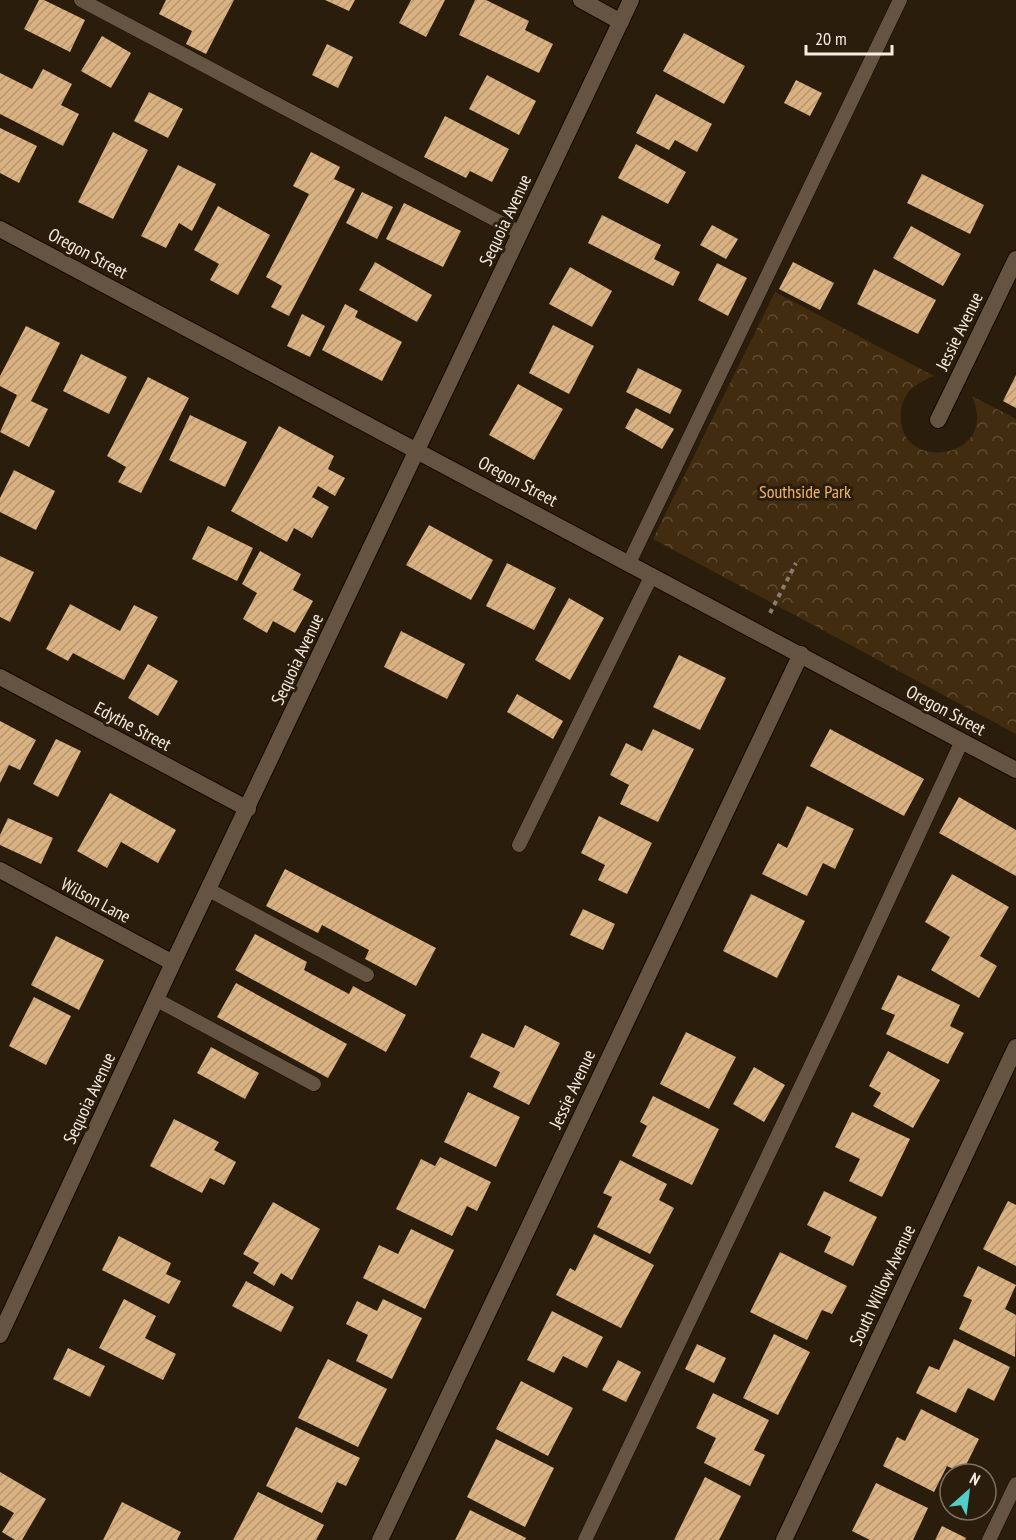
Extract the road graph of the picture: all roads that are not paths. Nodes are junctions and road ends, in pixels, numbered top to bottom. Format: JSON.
{"nodes":[{"id":1,"x":81,"y":0,"type":"edge"},
{"id":2,"x":581,"y":0,"type":"edge"},
{"id":3,"x":631,"y":0,"type":"edge"},
{"id":4,"x":900,"y":0,"type":"edge"},
{"id":5,"x":621,"y":21,"type":"junction"},
{"id":6,"x":0,"y":229,"type":"edge"},
{"id":7,"x":520,"y":233,"type":"junction"},
{"id":8,"x":1016,"y":259,"type":"edge"},
{"id":9,"x":938,"y":420,"type":"dead end"},
{"id":10,"x":418,"y":450,"type":"junction"},
{"id":11,"x":629,"y":563,"type":"junction"},
{"id":12,"x":652,"y":575,"type":"junction"},
{"id":13,"x":801,"y":654,"type":"junction"},
{"id":14,"x":0,"y":677,"type":"edge"},
{"id":15,"x":962,"y":741,"type":"junction"},
{"id":16,"x":1016,"y":770,"type":"edge"},
{"id":17,"x":248,"y":809,"type":"junction"},
{"id":18,"x":519,"y":845,"type":"dead end"},
{"id":19,"x":0,"y":870,"type":"edge"},
{"id":20,"x":209,"y":890,"type":"junction"},
{"id":21,"x":173,"y":963,"type":"junction"},
{"id":22,"x":366,"y":975,"type":"dead end"},
{"id":23,"x":157,"y":1000,"type":"junction"},
{"id":24,"x":1016,"y":1047,"type":"edge"},
{"id":25,"x":314,"y":1084,"type":"dead end"},
{"id":26,"x":0,"y":1335,"type":"edge"},
{"id":27,"x":1016,"y":1484,"type":"edge"},
{"id":28,"x":380,"y":1540,"type":"edge"},
{"id":29,"x":585,"y":1540,"type":"edge"},
{"id":30,"x":784,"y":1540,"type":"edge"},
{"id":31,"x":989,"y":1540,"type":"edge"}],
"edges":[{"from":1,"to":7,"type":"lane"},
{"from":2,"to":5,"type":"street"},
{"from":3,"to":5,"type":"street","name":"Sequoia Avenue"},
{"from":4,"to":11,"type":"lane"},
{"from":5,"to":7,"type":"street","name":"Sequoia Avenue"},
{"from":6,"to":10,"type":"street","name":"Oregon Street"},
{"from":7,"to":10,"type":"street","name":"Sequoia Avenue"},
{"from":8,"to":9,"type":"street","name":"Jessie Avenue"},
{"from":10,"to":11,"type":"street","name":"Oregon Street"},
{"from":10,"to":17,"type":"street","name":"Sequoia Avenue"},
{"from":11,"to":12,"type":"street","name":"Oregon Street"},
{"from":12,"to":13,"type":"street","name":"Oregon Street"},
{"from":12,"to":18,"type":"lane"},
{"from":13,"to":15,"type":"street","name":"Oregon Street"},
{"from":13,"to":28,"type":"street","name":"Jessie Avenue"},
{"from":14,"to":17,"type":"street","name":"Edythe Street"},
{"from":15,"to":16,"type":"street","name":"Oregon Street"},
{"from":15,"to":29,"type":"lane"},
{"from":17,"to":20,"type":"street","name":"Sequoia Avenue"},
{"from":19,"to":21,"type":"street","name":"Wilson Lane"},
{"from":20,"to":21,"type":"street","name":"Sequoia Avenue"},
{"from":20,"to":22,"type":"lane"},
{"from":21,"to":23,"type":"street","name":"Sequoia Avenue"},
{"from":23,"to":25,"type":"lane"},
{"from":23,"to":26,"type":"street","name":"Sequoia Avenue"},
{"from":24,"to":30,"type":"street","name":"South Willow Avenue"},
{"from":27,"to":31,"type":"lane"}]}
